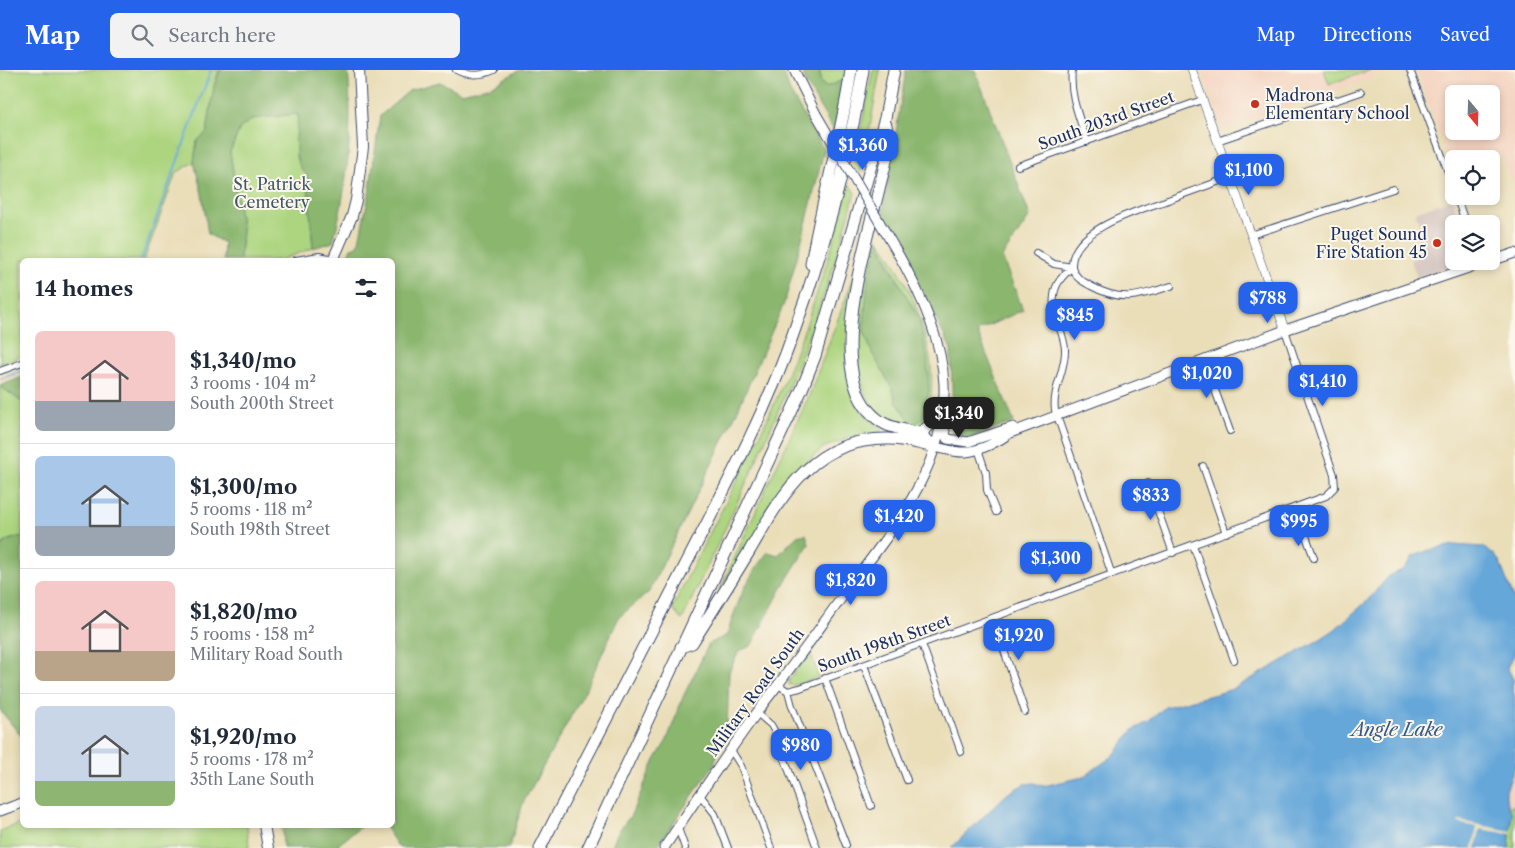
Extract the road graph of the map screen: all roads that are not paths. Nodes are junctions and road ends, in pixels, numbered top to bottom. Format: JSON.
{"nodes":[{"id":1,"x":359,"y":70,"type":"edge"},
{"id":2,"x":456,"y":70,"type":"edge"},
{"id":3,"x":494,"y":70,"type":"edge"},
{"id":4,"x":794,"y":70,"type":"edge"},
{"id":5,"x":852,"y":70,"type":"edge"},
{"id":6,"x":863,"y":70,"type":"edge"},
{"id":7,"x":894,"y":70,"type":"edge"},
{"id":8,"x":1072,"y":70,"type":"edge"},
{"id":9,"x":1192,"y":70,"type":"edge"},
{"id":10,"x":1410,"y":70,"type":"edge"},
{"id":11,"x":1361,"y":92,"type":"dead end"},
{"id":12,"x":1202,"y":100,"type":"junction"},
{"id":13,"x":885,"y":118,"type":"junction"},
{"id":14,"x":1087,"y":142,"type":"junction"},
{"id":15,"x":1217,"y":142,"type":"junction"},
{"id":16,"x":1445,"y":164,"type":"edge"},
{"id":17,"x":1018,"y":166,"type":"dead end"},
{"id":18,"x":1230,"y":177,"type":"junction"},
{"id":19,"x":1393,"y":189,"type":"dead end"},
{"id":20,"x":1251,"y":235,"type":"junction"},
{"id":21,"x":1036,"y":253,"type":"dead end"},
{"id":22,"x":1515,"y":253,"type":"edge"},
{"id":23,"x":308,"y":258,"type":"edge"},
{"id":24,"x":326,"y":258,"type":"edge"},
{"id":25,"x":335,"y":258,"type":"edge"},
{"id":26,"x":1500,"y":258,"type":"edge"},
{"id":27,"x":1072,"y":267,"type":"junction"},
{"id":28,"x":1459,"y":270,"type":"edge"},
{"id":29,"x":1171,"y":286,"type":"dead end"},
{"id":30,"x":805,"y":300,"type":"junction"},
{"id":31,"x":1285,"y":330,"type":"junction"},
{"id":32,"x":1204,"y":360,"type":"junction"},
{"id":33,"x":20,"y":364,"type":"edge"},
{"id":34,"x":0,"y":372,"type":"edge"},
{"id":35,"x":942,"y":413,"type":"junction"},
{"id":36,"x":1056,"y":415,"type":"junction"},
{"id":37,"x":1025,"y":428,"type":"junction"},
{"id":38,"x":1230,"y":431,"type":"dead end"},
{"id":39,"x":912,"y":433,"type":"junction"},
{"id":40,"x":935,"y":447,"type":"junction"},
{"id":41,"x":978,"y":449,"type":"junction"},
{"id":42,"x":1202,"y":466,"type":"dead end"},
{"id":43,"x":1148,"y":483,"type":"dead end"},
{"id":44,"x":1303,"y":505,"type":"junction"},
{"id":45,"x":1289,"y":510,"type":"junction"},
{"id":46,"x":996,"y":512,"type":"dead end"},
{"id":47,"x":1303,"y":528,"type":"junction"},
{"id":48,"x":1226,"y":533,"type":"junction"},
{"id":49,"x":1193,"y":545,"type":"junction"},
{"id":50,"x":1173,"y":552,"type":"junction"},
{"id":51,"x":1314,"y":558,"type":"dead end"},
{"id":52,"x":1112,"y":575,"type":"junction"},
{"id":53,"x":993,"y":618,"type":"junction"},
{"id":54,"x":922,"y":644,"type":"junction"},
{"id":55,"x":681,"y":647,"type":"junction"},
{"id":56,"x":1234,"y":660,"type":"dead end"},
{"id":57,"x":864,"y":665,"type":"junction"},
{"id":58,"x":825,"y":678,"type":"junction"},
{"id":59,"x":778,"y":685,"type":"junction"},
{"id":60,"x":788,"y":691,"type":"junction"},
{"id":61,"x":1025,"y":712,"type":"dead end"},
{"id":62,"x":757,"y":713,"type":"junction"},
{"id":63,"x":731,"y":750,"type":"junction"},
{"id":64,"x":961,"y":752,"type":"dead end"},
{"id":65,"x":907,"y":780,"type":"dead end"},
{"id":66,"x":700,"y":796,"type":"junction"},
{"id":67,"x":20,"y":804,"type":"edge"},
{"id":68,"x":871,"y":806,"type":"dead end"},
{"id":69,"x":0,"y":811,"type":"edge"},
{"id":70,"x":265,"y":828,"type":"edge"},
{"id":71,"x":678,"y":828,"type":"junction"},
{"id":72,"x":846,"y":845,"type":"dead end"},
{"id":73,"x":268,"y":848,"type":"edge"},
{"id":74,"x":540,"y":848,"type":"edge"},
{"id":75,"x":588,"y":848,"type":"edge"},
{"id":76,"x":664,"y":848,"type":"edge"},
{"id":77,"x":685,"y":848,"type":"edge"},
{"id":78,"x":728,"y":848,"type":"edge"},
{"id":79,"x":771,"y":848,"type":"edge"},
{"id":80,"x":816,"y":848,"type":"edge"}],
"edges":[{"from":1,"to":25,"type":"main road"},
{"from":2,"to":3,"type":"street"},
{"from":4,"to":35,"type":"main road","name":"Military Road South","bridge":true},
{"from":5,"to":30,"type":"highway"},
{"from":6,"to":30,"type":"highway"},
{"from":7,"to":13,"type":"highway"},
{"from":8,"to":14,"type":"street"},
{"from":9,"to":12,"type":"street"},
{"from":10,"to":16,"type":"street"},
{"from":11,"to":15,"type":"street"},
{"from":12,"to":14,"type":"street","name":"South 203rd Street"},
{"from":12,"to":15,"type":"street"},
{"from":13,"to":39,"type":"highway"},
{"from":13,"to":55,"type":"highway"},
{"from":14,"to":17,"type":"street","name":"South 203rd Street"},
{"from":15,"to":18,"type":"street"},
{"from":18,"to":20,"type":"street"},
{"from":18,"to":27,"type":"street"},
{"from":19,"to":20,"type":"street"},
{"from":20,"to":31,"type":"street"},
{"from":21,"to":27,"type":"street"},
{"from":22,"to":26,"type":"main road"},
{"from":23,"to":24,"type":"street"},
{"from":27,"to":29,"type":"street"},
{"from":27,"to":36,"type":"street"},
{"from":28,"to":31,"type":"main road"},
{"from":30,"to":74,"type":"highway"},
{"from":31,"to":32,"type":"main road"},
{"from":31,"to":44,"type":"street","name":"South 198th Street"},
{"from":32,"to":36,"type":"main road"},
{"from":32,"to":38,"type":"street"},
{"from":33,"to":34,"type":"street"},
{"from":35,"to":37,"type":"main road"},
{"from":35,"to":39,"type":"highway"},
{"from":35,"to":40,"type":"main road","name":"Military Road South"},
{"from":36,"to":37,"type":"main road"},
{"from":36,"to":52,"type":"street"},
{"from":37,"to":41,"type":"main road"},
{"from":39,"to":40,"type":"highway"},
{"from":40,"to":41,"type":"main road"},
{"from":40,"to":55,"type":"highway"},
{"from":40,"to":59,"type":"main road","name":"Military Road South"},
{"from":41,"to":46,"type":"street"},
{"from":42,"to":48,"type":"street"},
{"from":43,"to":50,"type":"street"},
{"from":44,"to":45,"type":"street","name":"South 198th Street"},
{"from":44,"to":47,"type":"street"},
{"from":45,"to":47,"type":"street"},
{"from":45,"to":48,"type":"street","name":"South 198th Street"},
{"from":47,"to":51,"type":"street"},
{"from":48,"to":49,"type":"street","name":"South 198th Street"},
{"from":49,"to":50,"type":"street","name":"South 198th Street"},
{"from":49,"to":56,"type":"street"},
{"from":50,"to":52,"type":"street","name":"South 198th Street"},
{"from":52,"to":53,"type":"street","name":"South 198th Street"},
{"from":53,"to":54,"type":"street","name":"South 198th Street"},
{"from":53,"to":61,"type":"street"},
{"from":54,"to":57,"type":"street","name":"South 198th Street"},
{"from":54,"to":64,"type":"street"},
{"from":55,"to":75,"type":"highway"},
{"from":57,"to":58,"type":"street","name":"South 198th Street"},
{"from":57,"to":65,"type":"street"},
{"from":58,"to":60,"type":"street","name":"South 198th Street"},
{"from":58,"to":68,"type":"street"},
{"from":59,"to":60,"type":"street"},
{"from":59,"to":62,"type":"main road","name":"Military Road South"},
{"from":60,"to":72,"type":"street"},
{"from":62,"to":63,"type":"main road","name":"Military Road South"},
{"from":62,"to":80,"type":"street"},
{"from":63,"to":66,"type":"main road","name":"Military Road South"},
{"from":63,"to":79,"type":"street"},
{"from":66,"to":71,"type":"main road","name":"Military Road South"},
{"from":66,"to":78,"type":"street"},
{"from":67,"to":69,"type":"main road"},
{"from":70,"to":73,"type":"main road"},
{"from":71,"to":76,"type":"main road","name":"Military Road South"},
{"from":71,"to":77,"type":"street"}]}
